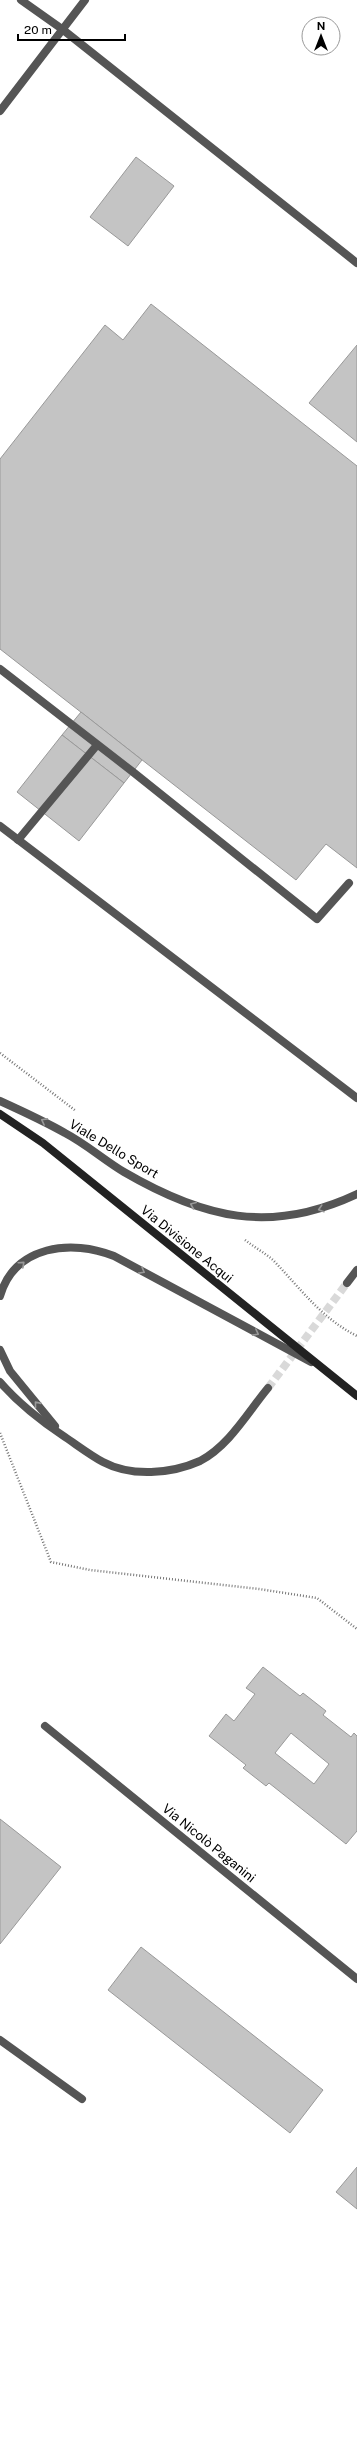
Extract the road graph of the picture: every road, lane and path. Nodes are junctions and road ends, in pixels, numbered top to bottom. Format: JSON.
{"nodes":[{"id":1,"x":21,"y":0,"type":"edge"},
{"id":2,"x":85,"y":0,"type":"edge"},
{"id":3,"x":62,"y":29,"type":"junction"},
{"id":4,"x":0,"y":111,"type":"edge"},
{"id":5,"x":357,"y":263,"type":"edge"},
{"id":6,"x":0,"y":669,"type":"edge"},
{"id":7,"x":97,"y":745,"type":"junction"},
{"id":8,"x":0,"y":826,"type":"edge"},
{"id":9,"x":18,"y":840,"type":"junction"},
{"id":10,"x":349,"y":883,"type":"dead end"},
{"id":11,"x":357,"y":1098,"type":"edge"},
{"id":12,"x":0,"y":1100,"type":"edge"},
{"id":13,"x":0,"y":1114,"type":"edge"},
{"id":14,"x":357,"y":1194,"type":"edge"},
{"id":15,"x":357,"y":1270,"type":"edge"},
{"id":16,"x":347,"y":1283,"type":"tunnel mouth"},
{"id":17,"x":0,"y":1296,"type":"edge"},
{"id":18,"x":0,"y":1350,"type":"edge"},
{"id":19,"x":318,"y":1366,"type":"junction"},
{"id":20,"x":0,"y":1382,"type":"edge"},
{"id":21,"x":268,"y":1388,"type":"tunnel mouth"},
{"id":22,"x":357,"y":1396,"type":"edge"},
{"id":23,"x":0,"y":1433,"type":"edge"},
{"id":24,"x":62,"y":1434,"type":"junction"},
{"id":25,"x":357,"y":1629,"type":"edge"},
{"id":26,"x":45,"y":1726,"type":"dead end"},
{"id":27,"x":357,"y":1980,"type":"edge"},
{"id":28,"x":0,"y":2040,"type":"edge"},
{"id":29,"x":82,"y":2099,"type":"dead end"}],
"edges":[{"from":1,"to":3,"type":"street"},
{"from":2,"to":3,"type":"street"},
{"from":3,"to":4,"type":"street"},
{"from":3,"to":5,"type":"street"},
{"from":6,"to":7,"type":"street"},
{"from":7,"to":9,"type":"street"},
{"from":7,"to":10,"type":"street"},
{"from":8,"to":9,"type":"street"},
{"from":9,"to":11,"type":"street"},
{"from":14,"to":12,"type":"street","name":"Viale Dello Sport","one_way":true},
{"from":13,"to":19,"type":"main road","name":"Via Divisione Acqui"},
{"from":15,"to":16,"type":"street"},
{"from":17,"to":19,"type":"street","one_way":true},
{"from":24,"to":18,"type":"street","one_way":true},
{"from":19,"to":22,"type":"main road","name":"Via Divisione Acqui"},
{"from":20,"to":24,"type":"street"},
{"from":21,"to":24,"type":"street"},
{"from":23,"to":25,"type":"path"},
{"from":26,"to":27,"type":"street","name":"Via Nicolò Paganini"},
{"from":28,"to":29,"type":"street"}]}
